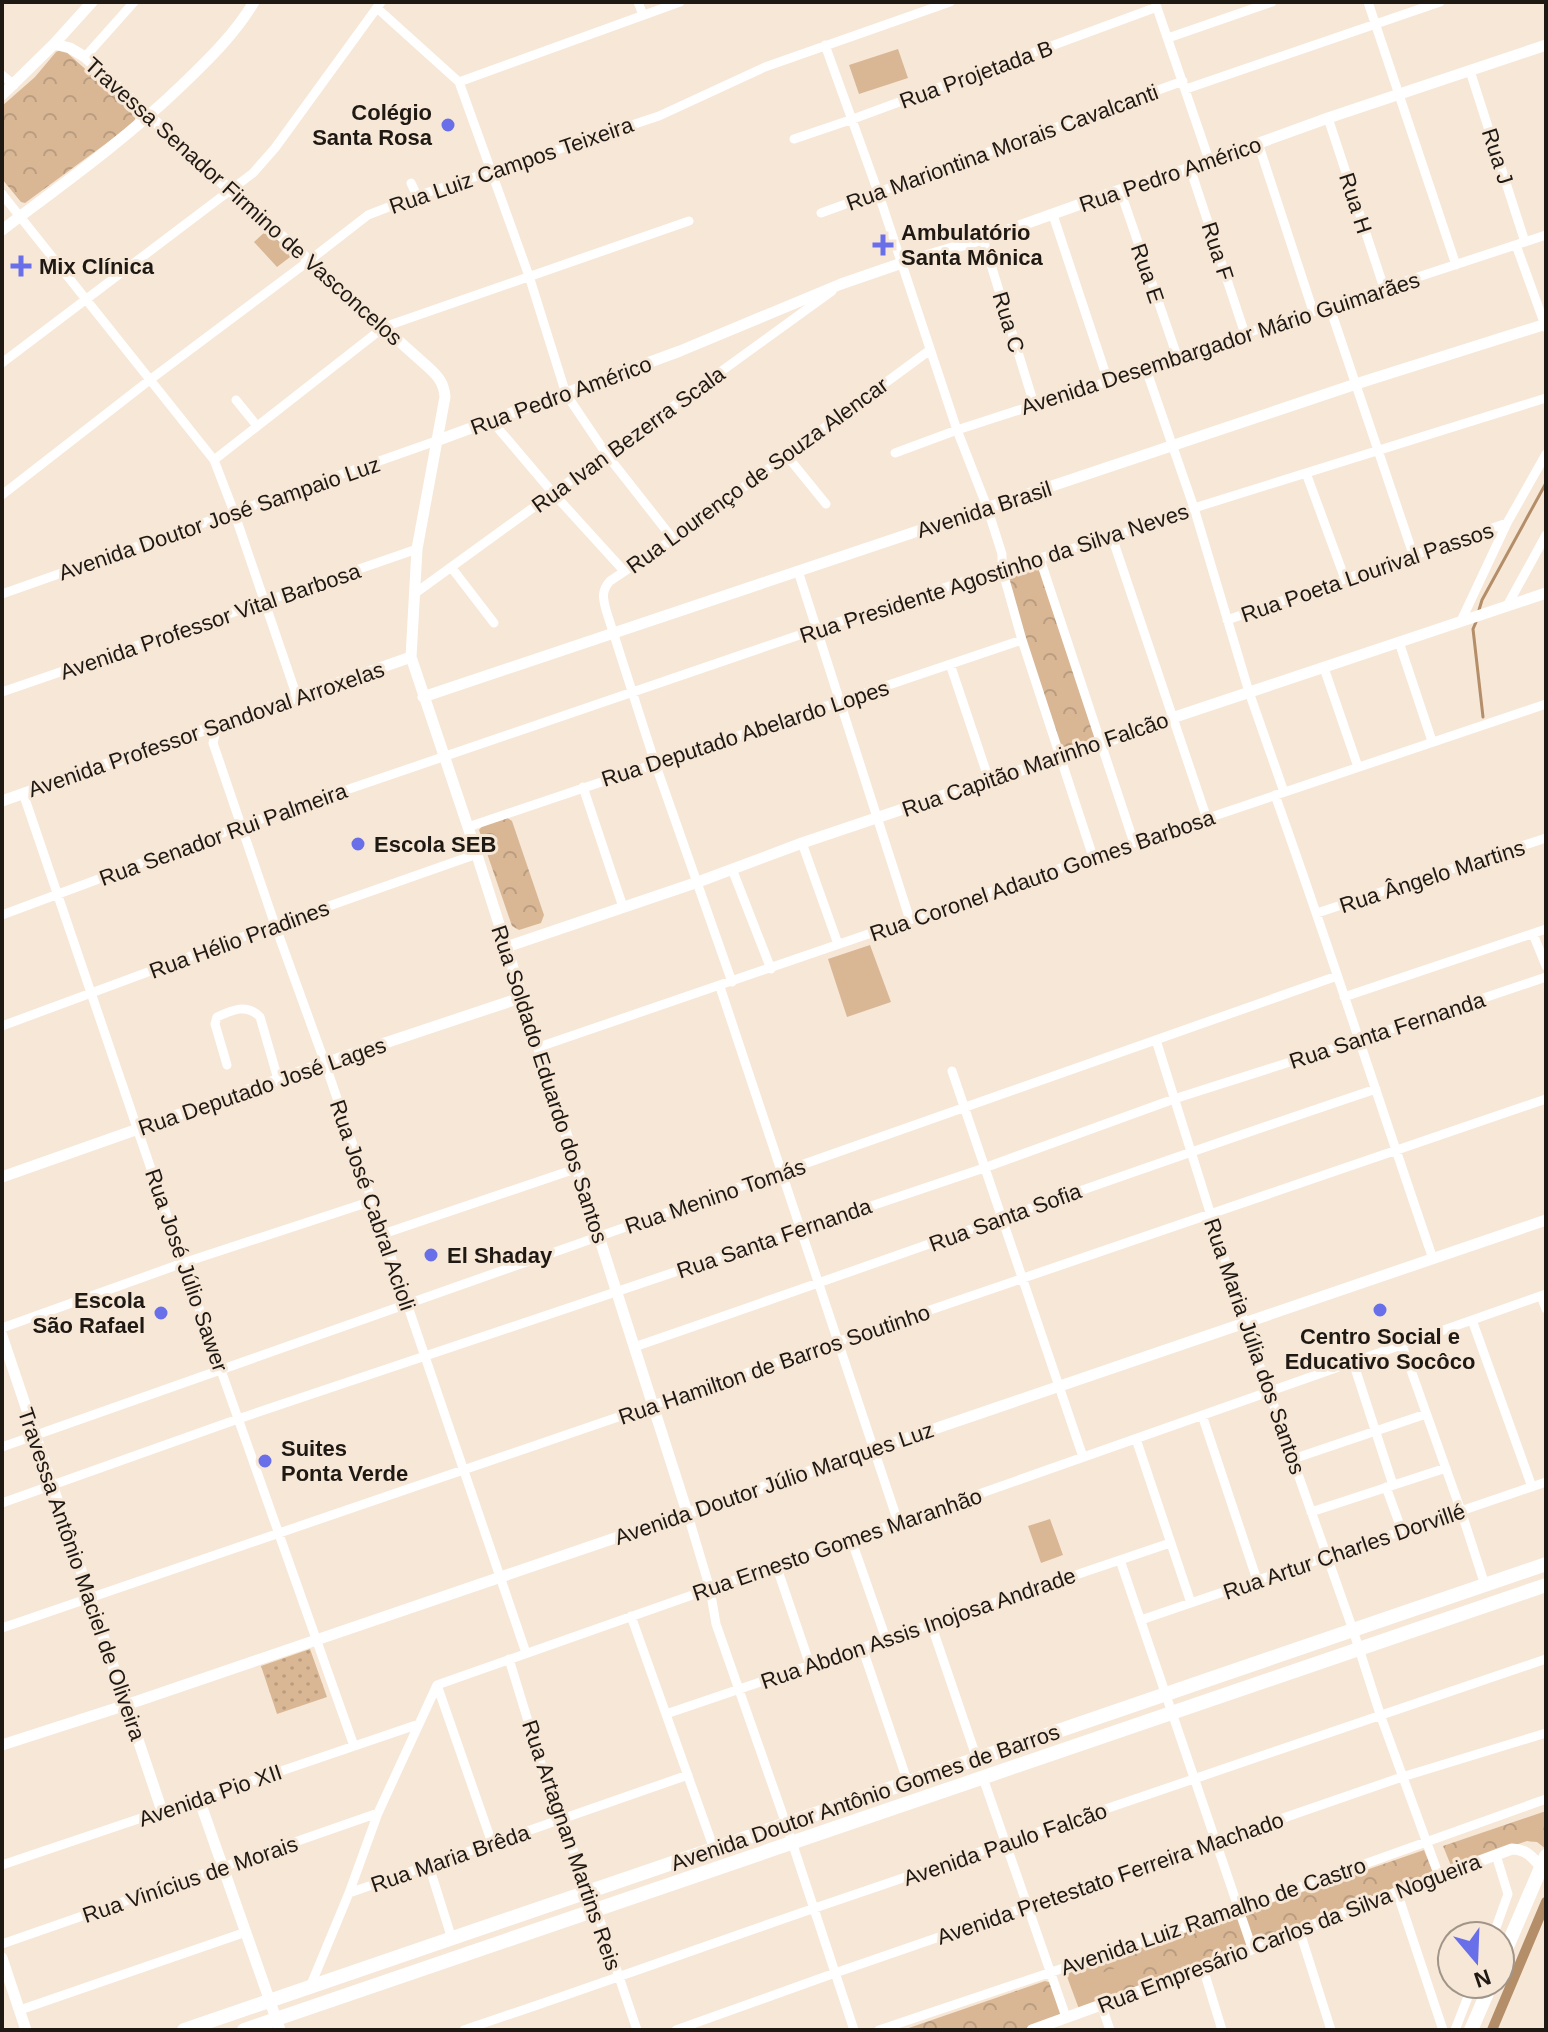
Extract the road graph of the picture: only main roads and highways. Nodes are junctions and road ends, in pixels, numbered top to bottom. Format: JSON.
{"nodes":[{"id":1,"x":1546,"y":1564,"type":"edge"},
{"id":2,"x":1546,"y":1585,"type":"edge"},
{"id":3,"x":1543,"y":1862,"type":"edge"},
{"id":4,"x":1516,"y":1925,"type":"edge"},
{"id":5,"x":1484,"y":2000,"type":"edge"},
{"id":6,"x":278,"y":2024,"type":"edge"},
{"id":7,"x":184,"y":2030,"type":"edge"},
{"id":8,"x":244,"y":2030,"type":"edge"},
{"id":9,"x":1471,"y":2030,"type":"edge"}],
"edges":[{"from":1,"to":7,"type":"main road","name":"Avenida Doutor Antônio Gomes de Barros"},
{"from":2,"to":6,"type":"main road","name":"Avenida Doutor Antônio Gomes de Barros"},
{"from":3,"to":4,"type":"main road"},
{"from":5,"to":9,"type":"main road"},
{"from":6,"to":8,"type":"main road","name":"Avenida Doutor Antônio Gomes de Barros"}]}
